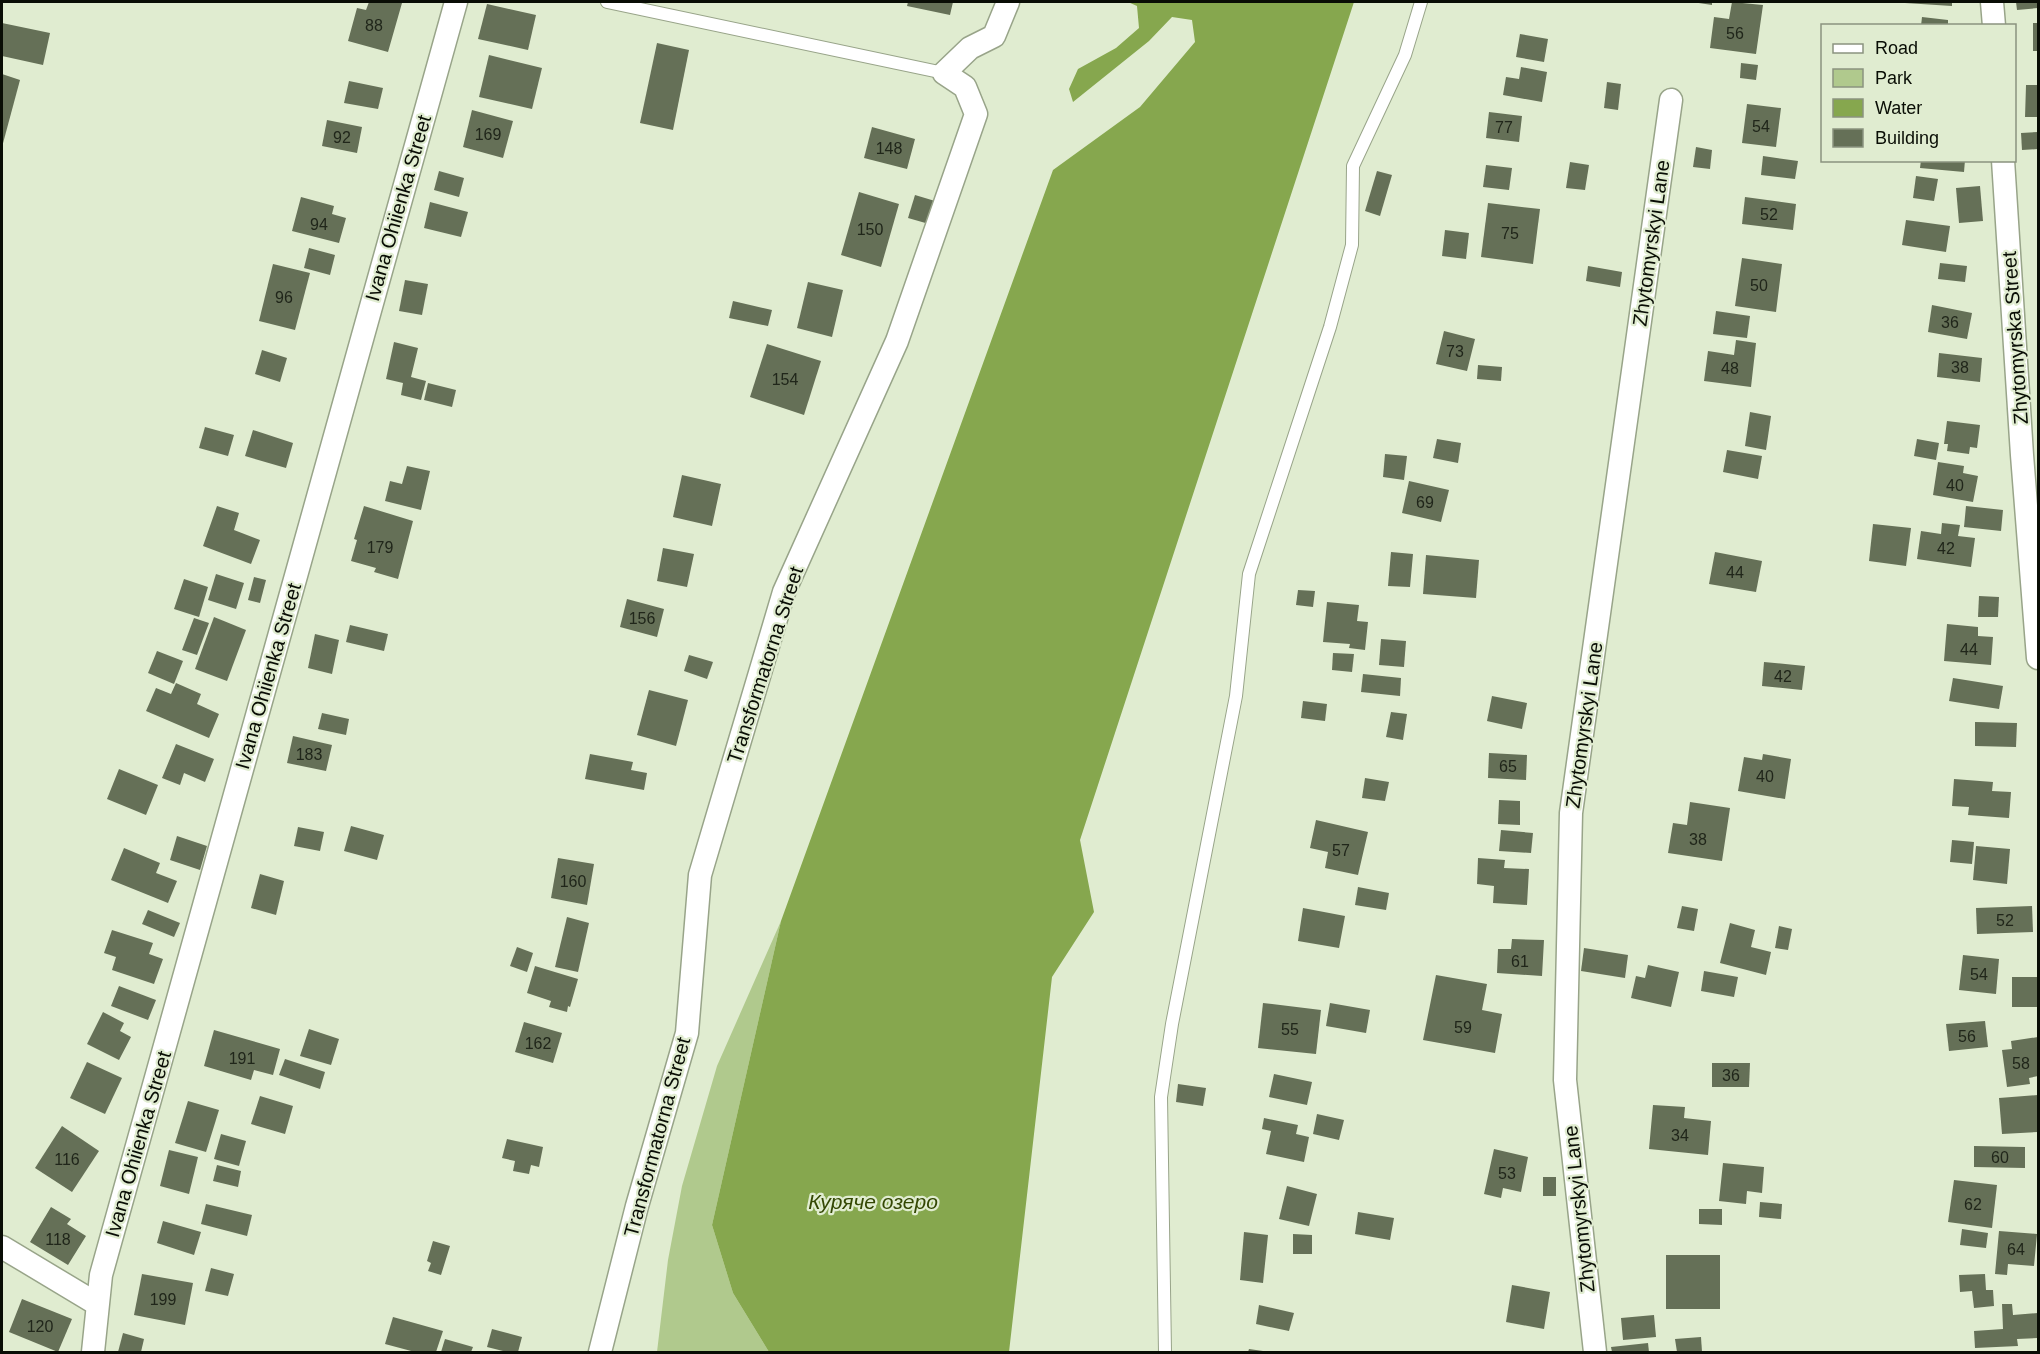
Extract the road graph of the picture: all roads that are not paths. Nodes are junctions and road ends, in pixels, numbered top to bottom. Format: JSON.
{"nodes":[{"id":1,"x":456,"y":2,"type":"edge"},
{"id":2,"x":607,"y":2,"type":"edge"},
{"id":3,"x":1008,"y":2,"type":"edge"},
{"id":4,"x":1421,"y":2,"type":"edge"},
{"id":5,"x":1992,"y":2,"type":"edge"},
{"id":6,"x":1994,"y":24,"type":"edge"},
{"id":7,"x":944,"y":73,"type":"junction"},
{"id":8,"x":1671,"y":100,"type":"dead end"},
{"id":9,"x":2003,"y":162,"type":"edge"},
{"id":10,"x":2038,"y":658,"type":"edge"},
{"id":11,"x":2,"y":1247,"type":"edge"},
{"id":12,"x":97,"y":1304,"type":"junction"},
{"id":13,"x":93,"y":1353,"type":"edge"},
{"id":14,"x":600,"y":1353,"type":"edge"},
{"id":15,"x":1165,"y":1353,"type":"edge"},
{"id":16,"x":1595,"y":1353,"type":"edge"}],
"edges":[{"from":1,"to":12,"type":"street","name":"Ivana Ohiienka Street"},
{"from":2,"to":7,"type":"lane"},
{"from":3,"to":7,"type":"street"},
{"from":4,"to":15,"type":"lane"},
{"from":5,"to":6,"type":"street"},
{"from":7,"to":14,"type":"street","name":"Transformatorna Street"},
{"from":8,"to":16,"type":"street","name":"Zhytomyrskyi Lane"},
{"from":9,"to":10,"type":"street","name":"Zhytomyrska Street"},
{"from":11,"to":12,"type":"street"},
{"from":12,"to":13,"type":"street","name":"Ivana Ohiienka Street"}]}
